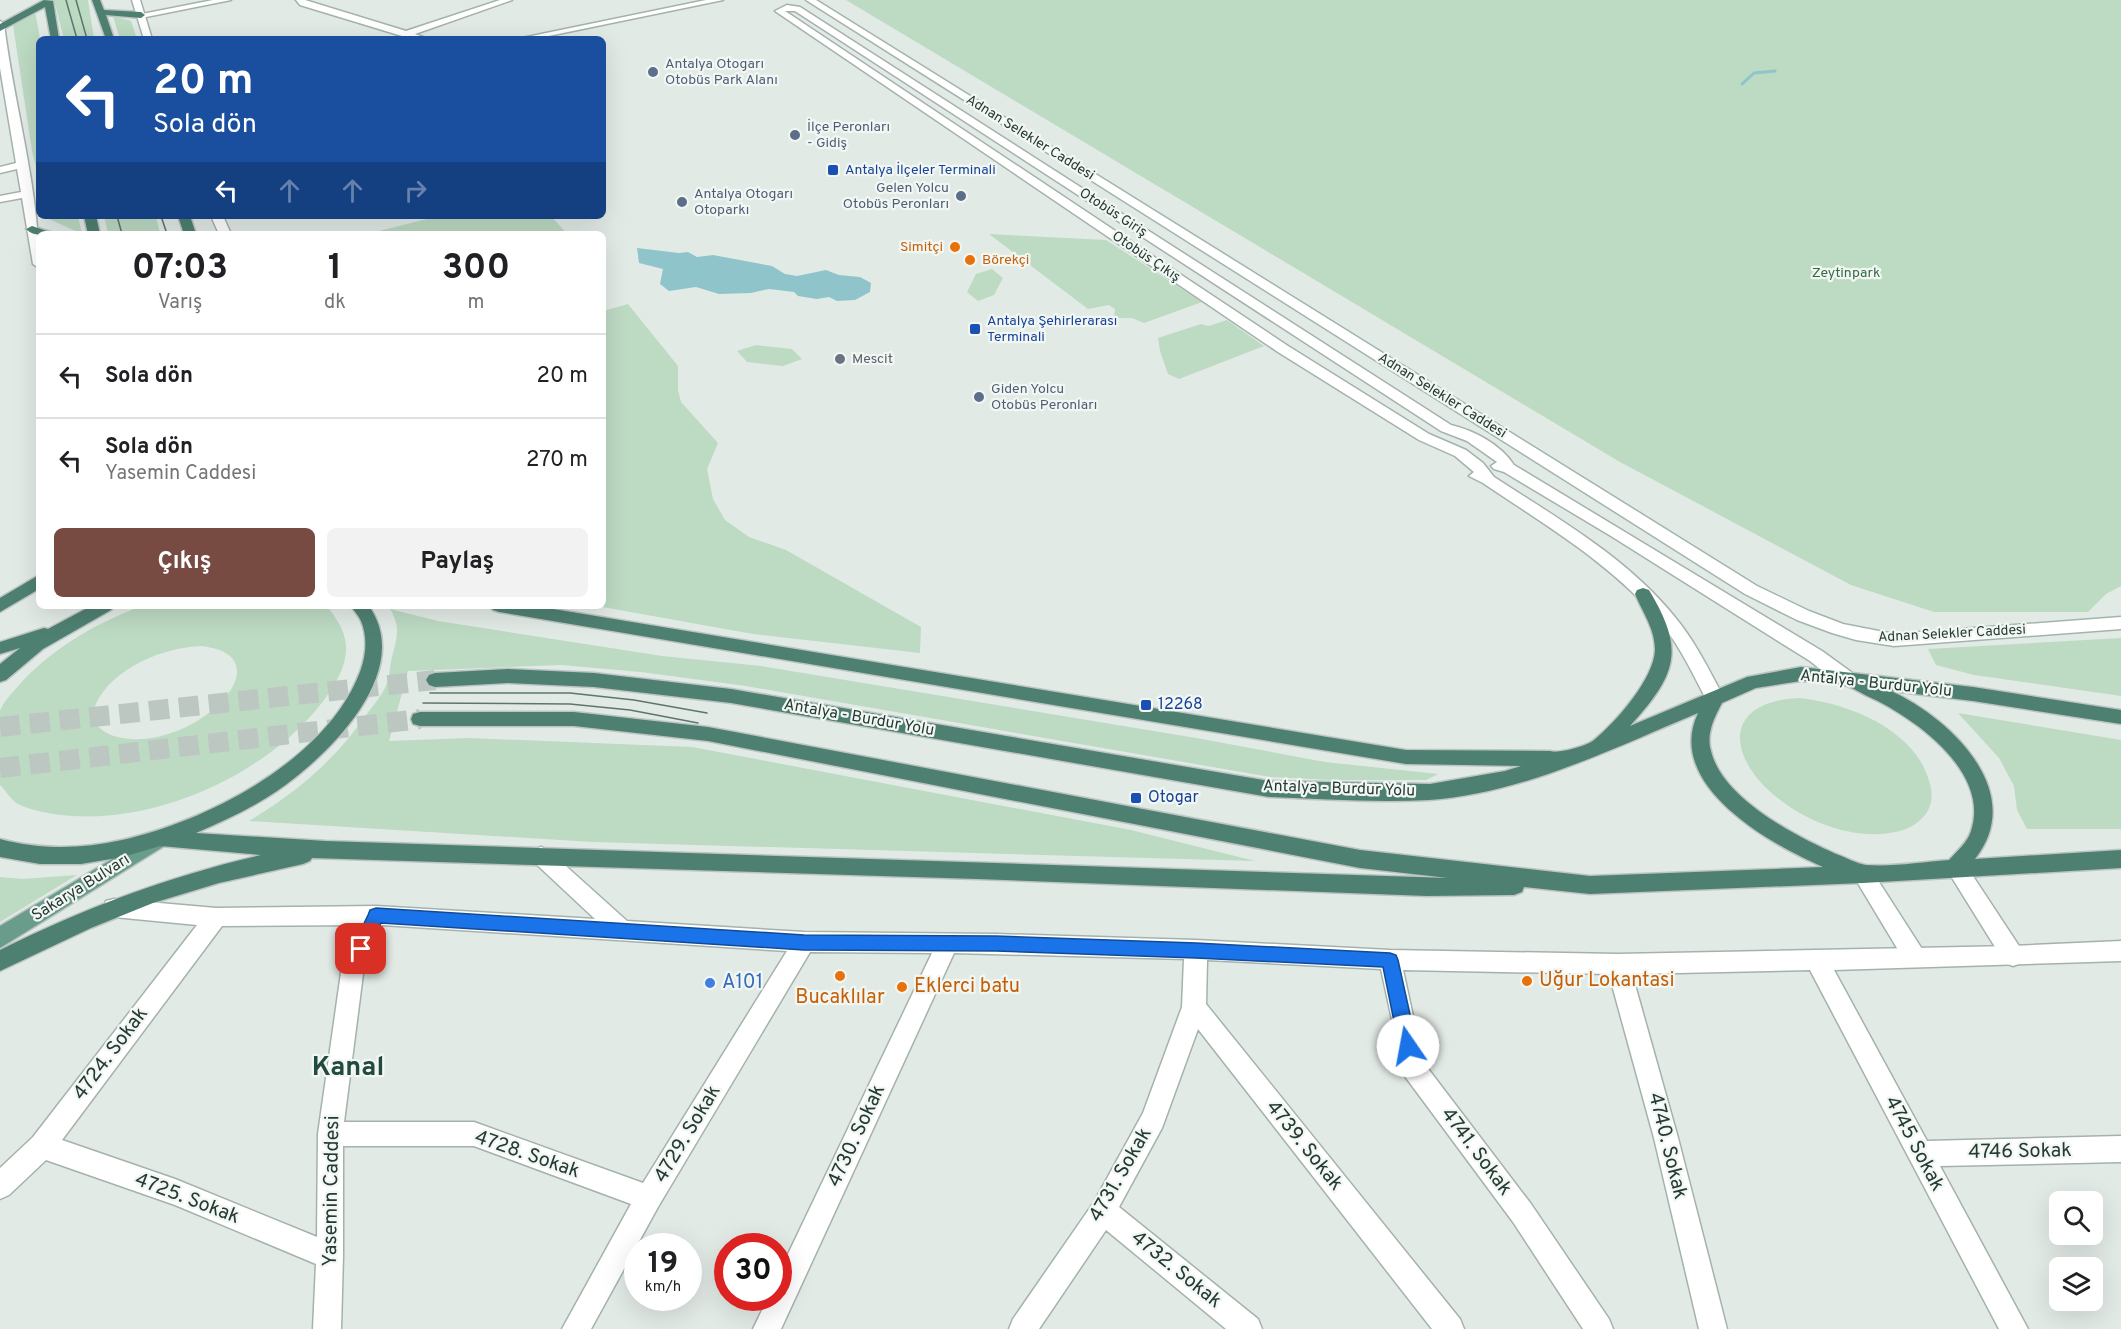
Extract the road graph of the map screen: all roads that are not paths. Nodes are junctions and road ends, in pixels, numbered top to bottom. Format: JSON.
{"nodes":[{"id":1,"x":96,"y":0,"type":"edge"},
{"id":2,"x":136,"y":0,"type":"edge"},
{"id":3,"x":226,"y":0,"type":"edge"},
{"id":4,"x":300,"y":0,"type":"edge"},
{"id":5,"x":508,"y":0,"type":"edge"},
{"id":6,"x":719,"y":0,"type":"edge"},
{"id":7,"x":810,"y":0,"type":"edge"},
{"id":8,"x":48,"y":1,"type":"edge"},
{"id":9,"x":101,"y":12,"type":"junction"},
{"id":10,"x":780,"y":13,"type":"joint"},
{"id":11,"x":141,"y":15,"type":"junction"},
{"id":12,"x":0,"y":31,"type":"edge"},
{"id":13,"x":405,"y":34,"type":"junction"},
{"id":14,"x":54,"y":36,"type":"edge"},
{"id":15,"x":109,"y":36,"type":"edge"},
{"id":16,"x":147,"y":36,"type":"edge"},
{"id":17,"x":413,"y":36,"type":"edge"},
{"id":18,"x":537,"y":36,"type":"edge"},
{"id":19,"x":2,"y":68,"type":"edge"},
{"id":20,"x":5,"y":97,"type":"edge"},
{"id":21,"x":22,"y":165,"type":"junction"},
{"id":22,"x":0,"y":170,"type":"edge"},
{"id":23,"x":26,"y":194,"type":"junction"},
{"id":24,"x":0,"y":199,"type":"edge"},
{"id":25,"x":32,"y":229,"type":"junction"},
{"id":26,"x":38,"y":231,"type":"edge"},
{"id":27,"x":36,"y":249,"type":"edge"},
{"id":28,"x":36,"y":583,"type":"edge"},
{"id":29,"x":1643,"y":594,"type":"junction"},
{"id":30,"x":0,"y":606,"type":"edge"},
{"id":31,"x":77,"y":609,"type":"edge"},
{"id":32,"x":99,"y":609,"type":"edge"},
{"id":33,"x":362,"y":609,"type":"edge"},
{"id":34,"x":518,"y":609,"type":"edge"},
{"id":35,"x":548,"y":609,"type":"edge"},
{"id":36,"x":568,"y":617,"type":"junction"},
{"id":37,"x":2121,"y":623,"type":"edge"},
{"id":38,"x":63,"y":628,"type":"junction"},
{"id":39,"x":0,"y":648,"type":"edge"},
{"id":40,"x":0,"y":675,"type":"edge"},
{"id":41,"x":1845,"y":677,"type":"junction"},
{"id":42,"x":435,"y":680,"type":"tunnel mouth"},
{"id":43,"x":1714,"y":698,"type":"junction"},
{"id":44,"x":2121,"y":717,"type":"edge"},
{"id":45,"x":420,"y":719,"type":"tunnel mouth"},
{"id":46,"x":1599,"y":747,"type":"junction"},
{"id":47,"x":1563,"y":759,"type":"junction"},
{"id":48,"x":161,"y":838,"type":"junction"},
{"id":49,"x":0,"y":848,"type":"edge"},
{"id":50,"x":326,"y":850,"type":"junction"},
{"id":51,"x":541,"y":856,"type":"junction"},
{"id":52,"x":2121,"y":859,"type":"edge"},
{"id":53,"x":1956,"y":867,"type":"junction"},
{"id":54,"x":1863,"y":874,"type":"junction"},
{"id":55,"x":1590,"y":885,"type":"junction"},
{"id":56,"x":114,"y":908,"type":"junction"},
{"id":57,"x":376,"y":915,"type":"junction"},
{"id":58,"x":216,"y":917,"type":"junction"},
{"id":59,"x":623,"y":931,"type":"junction"},
{"id":60,"x":0,"y":938,"type":"edge"},
{"id":61,"x":804,"y":942,"type":"junction"},
{"id":62,"x":948,"y":943,"type":"junction"},
{"id":63,"x":1196,"y":950,"type":"junction"},
{"id":64,"x":2121,"y":951,"type":"edge"},
{"id":65,"x":1914,"y":956,"type":"junction"},
{"id":66,"x":2013,"y":956,"type":"junction"},
{"id":67,"x":1816,"y":959,"type":"junction"},
{"id":68,"x":1390,"y":960,"type":"junction"},
{"id":69,"x":0,"y":961,"type":"edge"},
{"id":70,"x":1618,"y":964,"type":"junction"},
{"id":71,"x":1194,"y":1007,"type":"junction"},
{"id":72,"x":330,"y":1134,"type":"junction"},
{"id":73,"x":42,"y":1146,"type":"junction"},
{"id":74,"x":2121,"y":1149,"type":"edge"},
{"id":75,"x":1918,"y":1154,"type":"junction"},
{"id":76,"x":0,"y":1186,"type":"edge"},
{"id":77,"x":649,"y":1198,"type":"junction"},
{"id":78,"x":1103,"y":1211,"type":"junction"},
{"id":79,"x":330,"y":1256,"type":"junction"},
{"id":80,"x":327,"y":1329,"type":"edge"},
{"id":81,"x":576,"y":1329,"type":"edge"},
{"id":82,"x":767,"y":1329,"type":"edge"},
{"id":83,"x":1023,"y":1329,"type":"edge"},
{"id":84,"x":1248,"y":1329,"type":"edge"},
{"id":85,"x":1450,"y":1329,"type":"edge"},
{"id":86,"x":1599,"y":1329,"type":"edge"},
{"id":87,"x":1713,"y":1329,"type":"edge"},
{"id":88,"x":2014,"y":1329,"type":"edge"}],
"edges":[{"from":1,"to":9,"type":"highway"},
{"from":2,"to":11,"type":"street"},
{"from":3,"to":11,"type":"street"},
{"from":4,"to":13,"type":"street"},
{"from":5,"to":13,"type":"street"},
{"from":6,"to":18,"type":"street"},
{"from":7,"to":37,"type":"street","name":"Adnan Selekler Caddesi"},
{"from":8,"to":12,"type":"highway"},
{"from":8,"to":14,"type":"highway"},
{"from":9,"to":11,"type":"highway"},
{"from":9,"to":15,"type":"highway"},
{"from":10,"to":29,"type":"street","name":"Otobüs Çıkış"},
{"from":10,"to":41,"type":"street","name":"Otobüs Giriş"},
{"from":11,"to":16,"type":"street"},
{"from":12,"to":19,"type":"street"},
{"from":13,"to":17,"type":"street"},
{"from":19,"to":20,"type":"street"},
{"from":20,"to":21,"type":"street"},
{"from":21,"to":22,"type":"street"},
{"from":21,"to":23,"type":"street"},
{"from":23,"to":24,"type":"street"},
{"from":23,"to":25,"type":"street"},
{"from":25,"to":26,"type":"highway"},
{"from":25,"to":27,"type":"street"},
{"from":28,"to":30,"type":"highway"},
{"from":29,"to":43,"type":"street","name":"Otobüs Çıkış"},
{"from":29,"to":46,"type":"highway"},
{"from":31,"to":38,"type":"highway"},
{"from":32,"to":38,"type":"highway"},
{"from":33,"to":48,"type":"highway"},
{"from":34,"to":36,"type":"highway"},
{"from":35,"to":36,"type":"highway"},
{"from":36,"to":47,"type":"highway"},
{"from":38,"to":39,"type":"highway"},
{"from":38,"to":40,"type":"highway"},
{"from":41,"to":43,"type":"highway","name":"Antalya - Burdur Yolu"},
{"from":41,"to":44,"type":"highway","name":"Antalya - Burdur Yolu"},
{"from":41,"to":53,"type":"highway"},
{"from":42,"to":47,"type":"highway","name":"Antalya - Burdur Yolu"},
{"from":43,"to":46,"type":"highway","name":"Antalya - Burdur Yolu"},
{"from":43,"to":54,"type":"highway"},
{"from":45,"to":55,"type":"highway"},
{"from":46,"to":47,"type":"highway","name":"Antalya - Burdur Yolu"},
{"from":48,"to":49,"type":"highway"},
{"from":48,"to":50,"type":"highway"},
{"from":48,"to":60,"type":"main road","name":"Sakarya Bulvarı"},
{"from":50,"to":51,"type":"highway"},
{"from":50,"to":56,"type":"highway"},
{"from":51,"to":55,"type":"highway"},
{"from":51,"to":59,"type":"street"},
{"from":52,"to":53,"type":"highway"},
{"from":53,"to":54,"type":"highway"},
{"from":53,"to":66,"type":"street"},
{"from":54,"to":55,"type":"highway"},
{"from":54,"to":65,"type":"street"},
{"from":56,"to":58,"type":"street"},
{"from":56,"to":69,"type":"highway"},
{"from":57,"to":58,"type":"street"},
{"from":57,"to":59,"type":"street"},
{"from":57,"to":72,"type":"street","name":"Yasemin Caddesi"},
{"from":58,"to":73,"type":"street","name":"4724. Sokak"},
{"from":59,"to":61,"type":"street"},
{"from":61,"to":62,"type":"street"},
{"from":61,"to":77,"type":"street","name":"4729. Sokak"},
{"from":62,"to":63,"type":"street"},
{"from":62,"to":82,"type":"street","name":"4730. Sokak"},
{"from":63,"to":68,"type":"street"},
{"from":63,"to":71,"type":"street"},
{"from":64,"to":66,"type":"street"},
{"from":65,"to":66,"type":"street"},
{"from":65,"to":67,"type":"street"},
{"from":67,"to":70,"type":"street"},
{"from":67,"to":75,"type":"street","name":"4745 Sokak"},
{"from":68,"to":70,"type":"street"},
{"from":68,"to":86,"type":"street","name":"4741. Sokak"},
{"from":70,"to":87,"type":"street","name":"4740. Sokak"},
{"from":71,"to":78,"type":"street","name":"4731. Sokak"},
{"from":71,"to":85,"type":"street","name":"4739. Sokak"},
{"from":72,"to":77,"type":"street","name":"4728. Sokak"},
{"from":72,"to":79,"type":"street","name":"Yasemin Caddesi"},
{"from":73,"to":76,"type":"street","name":"4724. Sokak"},
{"from":73,"to":79,"type":"street","name":"4725. Sokak"},
{"from":74,"to":75,"type":"street","name":"4746 Sokak"},
{"from":75,"to":88,"type":"street","name":"4745 Sokak"},
{"from":77,"to":81,"type":"street","name":"4729. Sokak"},
{"from":78,"to":83,"type":"street","name":"4731. Sokak"},
{"from":78,"to":84,"type":"street","name":"4732. Sokak"},
{"from":79,"to":80,"type":"street","name":"Yasemin Caddesi"}]}
